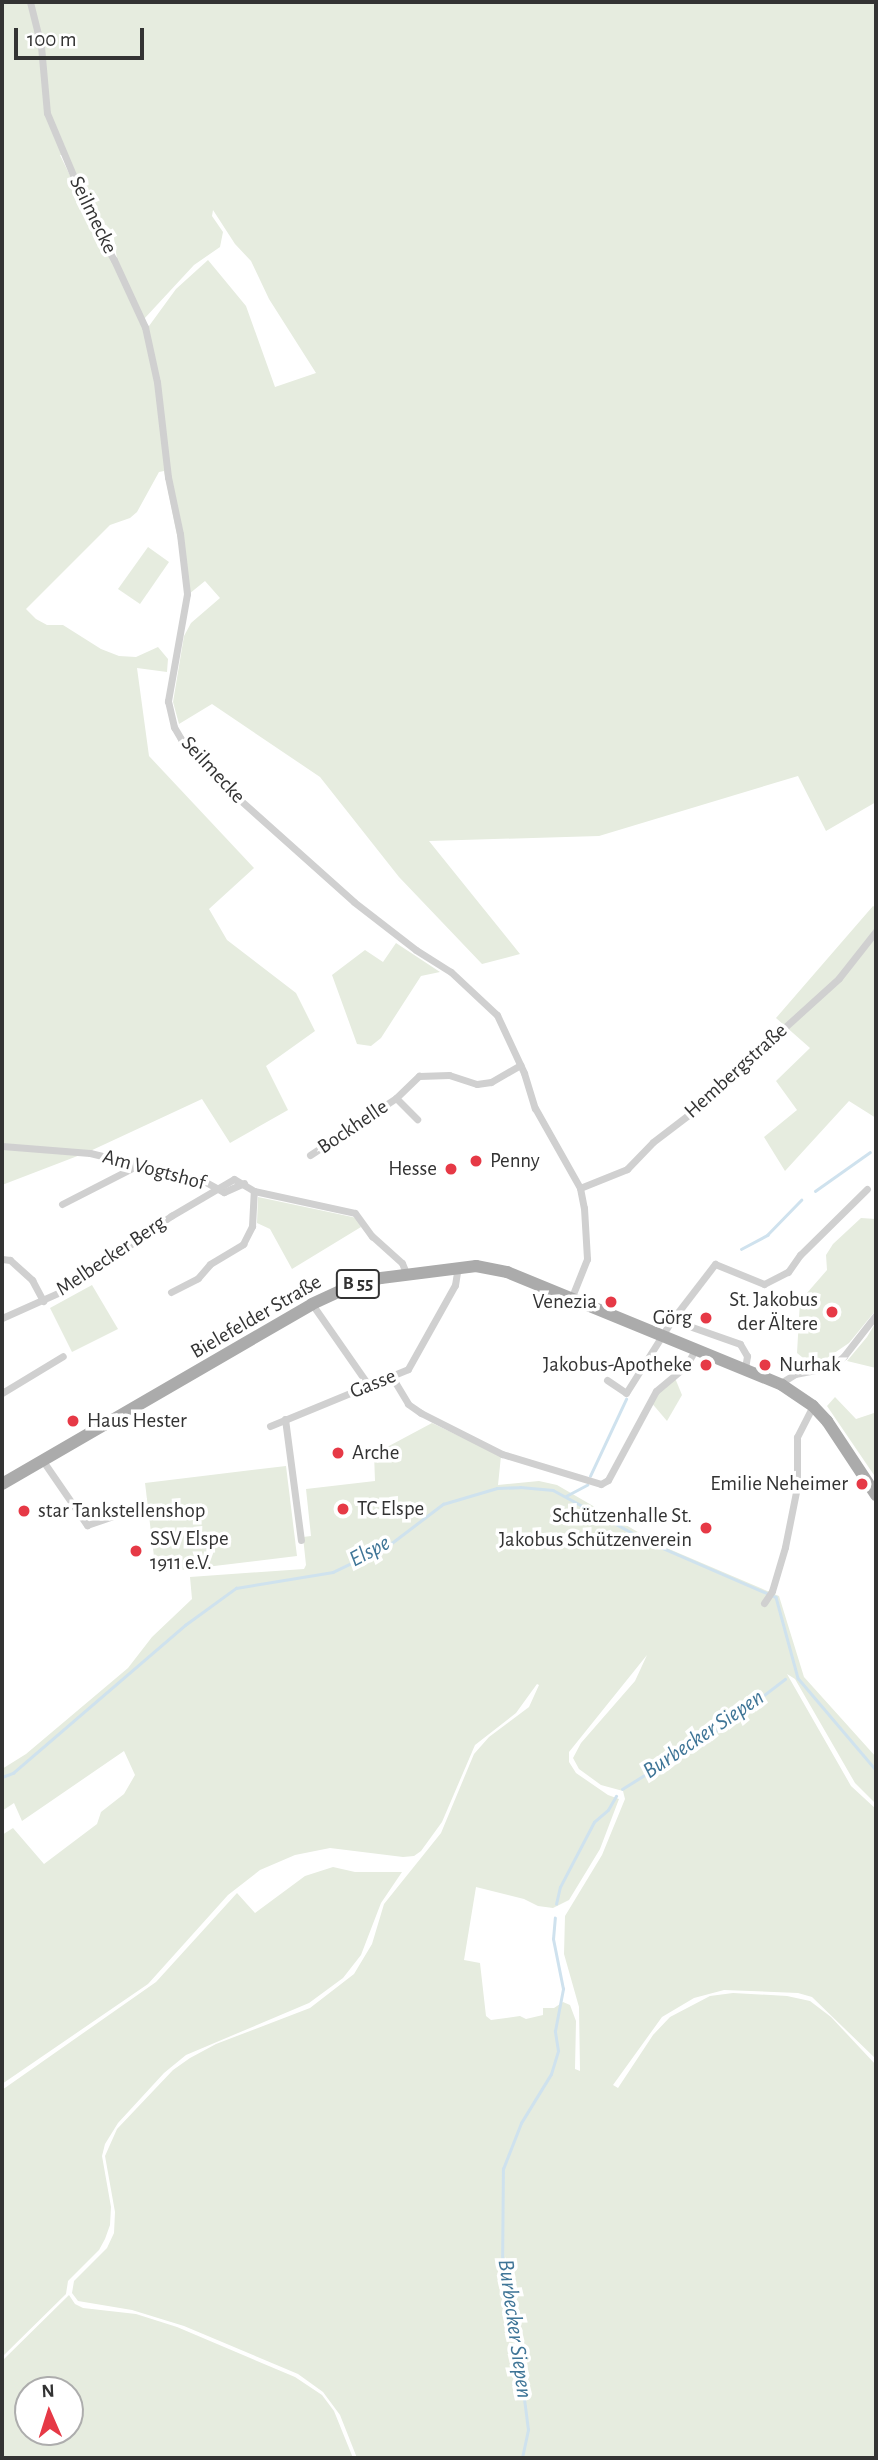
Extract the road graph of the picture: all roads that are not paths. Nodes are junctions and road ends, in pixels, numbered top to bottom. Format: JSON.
{"nodes":[{"id":1,"x":30,"y":2,"type":"edge"},
{"id":2,"x":876,"y":931,"type":"edge"},
{"id":3,"x":520,"y":1065,"type":"junction"},
{"id":4,"x":396,"y":1098,"type":"junction"},
{"id":5,"x":417,"y":1119,"type":"dead end"},
{"id":6,"x":2,"y":1146,"type":"edge"},
{"id":7,"x":310,"y":1155,"type":"dead end"},
{"id":8,"x":140,"y":1164,"type":"junction"},
{"id":9,"x":217,"y":1188,"type":"junction"},
{"id":10,"x":580,"y":1188,"type":"junction"},
{"id":11,"x":867,"y":1189,"type":"dead end"},
{"id":12,"x":254,"y":1191,"type":"junction"},
{"id":13,"x":62,"y":1204,"type":"dead end"},
{"id":14,"x":2,"y":1259,"type":"edge"},
{"id":15,"x":458,"y":1267,"type":"junction"},
{"id":16,"x":406,"y":1273,"type":"junction"},
{"id":17,"x":171,"y":1292,"type":"dead end"},
{"id":18,"x":571,"y":1299,"type":"junction"},
{"id":19,"x":43,"y":1301,"type":"junction"},
{"id":20,"x":312,"y":1304,"type":"junction"},
{"id":21,"x":876,"y":1315,"type":"edge"},
{"id":22,"x":2,"y":1318,"type":"edge"},
{"id":23,"x":672,"y":1320,"type":"junction"},
{"id":24,"x":663,"y":1335,"type":"junction"},
{"id":25,"x":696,"y":1349,"type":"junction"},
{"id":26,"x":63,"y":1356,"type":"dead end"},
{"id":27,"x":745,"y":1368,"type":"junction"},
{"id":28,"x":392,"y":1377,"type":"junction"},
{"id":29,"x":607,"y":1380,"type":"dead end"},
{"id":30,"x":779,"y":1384,"type":"junction"},
{"id":31,"x":369,"y":1386,"type":"junction"},
{"id":32,"x":2,"y":1393,"type":"edge"},
{"id":33,"x":813,"y":1406,"type":"junction"},
{"id":34,"x":285,"y":1419,"type":"junction"},
{"id":35,"x":270,"y":1426,"type":"dead end"},
{"id":36,"x":43,"y":1461,"type":"junction"},
{"id":37,"x":3,"y":1481,"type":"edge"},
{"id":38,"x":876,"y":1495,"type":"edge"},
{"id":39,"x":122,"y":1513,"type":"dead end"},
{"id":40,"x":301,"y":1540,"type":"dead end"},
{"id":41,"x":768,"y":1597,"type":"dead end"}],
"edges":[{"from":1,"to":3,"type":"street","name":"Seilmecke"},
{"from":2,"to":10,"type":"street","name":"Hembergstraße"},
{"from":3,"to":4,"type":"street","name":"Bockhelle"},
{"from":3,"to":10,"type":"street","name":"Seilmecke"},
{"from":4,"to":5,"type":"street","name":"Bockhelle"},
{"from":4,"to":7,"type":"street","name":"Bockhelle"},
{"from":6,"to":8,"type":"street","name":"Am Vogtshof"},
{"from":8,"to":9,"type":"street","name":"Am Vogtshof"},
{"from":8,"to":13,"type":"street"},
{"from":9,"to":12,"type":"street","name":"Am Vogtshof"},
{"from":9,"to":19,"type":"street","name":"Melbecker Berg"},
{"from":10,"to":18,"type":"street","name":"Seilmecke"},
{"from":11,"to":23,"type":"street"},
{"from":12,"to":16,"type":"street","name":"Am Vogtshof"},
{"from":12,"to":17,"type":"street"},
{"from":14,"to":19,"type":"street"},
{"from":15,"to":16,"type":"main road","name":"Bielefelder Straße","number":"B 55"},
{"from":15,"to":18,"type":"main road","name":"Bielefelder Straße","number":"B 55"},
{"from":15,"to":28,"type":"street","name":"Gasse"},
{"from":16,"to":20,"type":"main road","name":"Bielefelder Straße","number":"B 55"},
{"from":18,"to":24,"type":"main road","name":"Bielefelder Straße","number":"B 55"},
{"from":19,"to":22,"type":"street","name":"Melbecker Berg"},
{"from":20,"to":31,"type":"street"},
{"from":20,"to":36,"type":"main road","name":"Bielefelder Straße","number":"B 55"},
{"from":21,"to":30,"type":"street"},
{"from":23,"to":24,"type":"street"},
{"from":23,"to":27,"type":"street"},
{"from":24,"to":25,"type":"main road","name":"Bielefelder Straße","number":"B 55"},
{"from":24,"to":29,"type":"street"},
{"from":25,"to":27,"type":"main road","name":"Bielefelder Straße","number":"B 55"},
{"from":25,"to":28,"type":"street"},
{"from":26,"to":32,"type":"street"},
{"from":27,"to":30,"type":"main road","name":"Bielefelder Straße","number":"B 55"},
{"from":28,"to":31,"type":"street","name":"Gasse"},
{"from":30,"to":33,"type":"main road","name":"Bielefelder Straße","number":"B 55"},
{"from":31,"to":34,"type":"street","name":"Gasse"},
{"from":33,"to":38,"type":"main road","name":"Bielefelder Straße","number":"B 55"},
{"from":33,"to":41,"type":"street"},
{"from":34,"to":35,"type":"street","name":"Gasse"},
{"from":34,"to":40,"type":"street"},
{"from":36,"to":37,"type":"main road","name":"Bielefelder Straße","number":"B 55"},
{"from":36,"to":39,"type":"street"}]}
